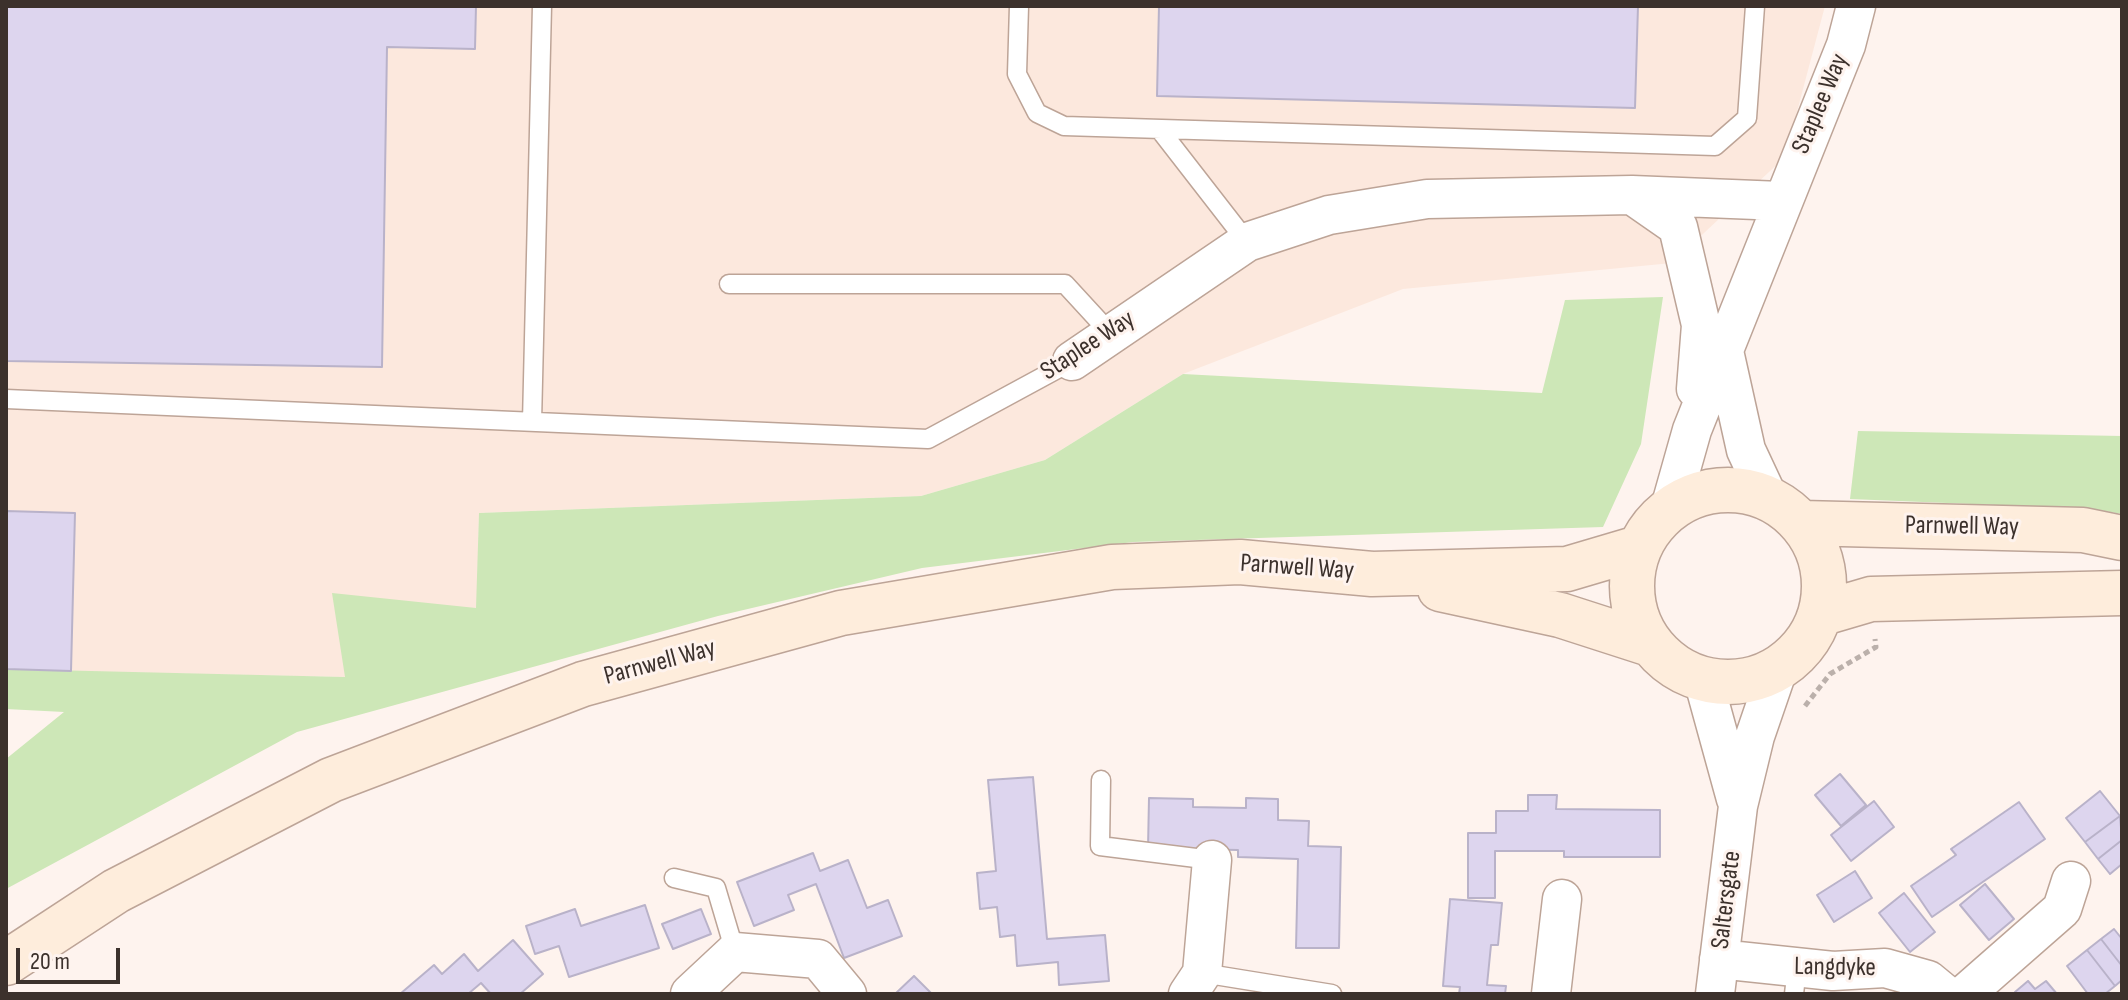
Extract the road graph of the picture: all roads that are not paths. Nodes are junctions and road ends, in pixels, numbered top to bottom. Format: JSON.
{"nodes":[{"id":1,"x":542,"y":6,"type":"edge"},
{"id":2,"x":1019,"y":6,"type":"edge"},
{"id":3,"x":1755,"y":6,"type":"edge"},
{"id":4,"x":1856,"y":6,"type":"edge"},
{"id":5,"x":1160,"y":130,"type":"junction"},
{"id":6,"x":1632,"y":195,"type":"junction"},
{"id":7,"x":1781,"y":201,"type":"junction"},
{"id":8,"x":1247,"y":242,"type":"junction"},
{"id":9,"x":729,"y":284,"type":"dead end"},
{"id":10,"x":1111,"y":334,"type":"junction"},
{"id":11,"x":1724,"y":351,"type":"junction"},
{"id":12,"x":1072,"y":361,"type":"joint"},
{"id":13,"x":6,"y":399,"type":"edge"},
{"id":14,"x":532,"y":422,"type":"junction"},
{"id":15,"x":1692,"y":430,"type":"junction"},
{"id":16,"x":1768,"y":497,"type":"junction"},
{"id":17,"x":1670,"y":508,"type":"junction"},
{"id":18,"x":1802,"y":523,"type":"junction"},
{"id":19,"x":2122,"y":538,"type":"edge"},
{"id":20,"x":1638,"y":548,"type":"junction"},
{"id":21,"x":1372,"y":574,"type":"junction"},
{"id":22,"x":2122,"y":593,"type":"edge"},
{"id":23,"x":1820,"y":614,"type":"junction"},
{"id":24,"x":1650,"y":644,"type":"junction"},
{"id":25,"x":1778,"y":669,"type":"junction"},
{"id":26,"x":1703,"y":679,"type":"junction"},
{"id":27,"x":1101,"y":780,"type":"dead end"},
{"id":28,"x":1738,"y":806,"type":"junction"},
{"id":29,"x":1212,"y":860,"type":"joint"},
{"id":30,"x":674,"y":878,"type":"dead end"},
{"id":31,"x":2071,"y":881,"type":"dead end"},
{"id":32,"x":1562,"y":899,"type":"dead end"},
{"id":33,"x":735,"y":952,"type":"junction"},
{"id":34,"x":6,"y":963,"type":"edge"},
{"id":35,"x":1717,"y":977,"type":"edge"},
{"id":36,"x":1795,"y":981,"type":"edge"},
{"id":37,"x":1195,"y":984,"type":"edge"},
{"id":38,"x":690,"y":994,"type":"edge"},
{"id":39,"x":847,"y":994,"type":"edge"},
{"id":40,"x":1332,"y":994,"type":"edge"},
{"id":41,"x":1551,"y":994,"type":"edge"},
{"id":42,"x":1945,"y":994,"type":"edge"},
{"id":43,"x":1965,"y":994,"type":"edge"}],
"edges":[{"from":1,"to":14,"type":"lane"},
{"from":2,"to":5,"type":"lane"},
{"from":3,"to":5,"type":"lane"},
{"from":4,"to":7,"type":"street","name":"Staplee Way"},
{"from":5,"to":8,"type":"lane"},
{"from":6,"to":7,"type":"street","name":"Staplee Way"},
{"from":6,"to":8,"type":"street","name":"Staplee Way"},
{"from":6,"to":15,"type":"street","name":"Staplee Way"},
{"from":7,"to":11,"type":"street","name":"Staplee Way"},
{"from":8,"to":10,"type":"street","name":"Staplee Way"},
{"from":9,"to":10,"type":"lane"},
{"from":10,"to":12,"type":"street","name":"Staplee Way"},
{"from":11,"to":15,"type":"street","name":"Staplee Way"},
{"from":11,"to":16,"type":"street"},
{"from":12,"to":14,"type":"lane","name":"Staplee Way"},
{"from":13,"to":14,"type":"lane","name":"Staplee Way"},
{"from":15,"to":17,"type":"street","name":"Staplee Way"},
{"from":16,"to":17,"type":"street"},
{"from":16,"to":18,"type":"street"},
{"from":17,"to":20,"type":"street"},
{"from":18,"to":19,"type":"street","name":"Parnwell Way"},
{"from":18,"to":23,"type":"street"},
{"from":20,"to":21,"type":"street","name":"Parnwell Way"},
{"from":20,"to":24,"type":"street"},
{"from":21,"to":24,"type":"street","name":"Parnwell Way"},
{"from":21,"to":34,"type":"street","name":"Parnwell Way"},
{"from":22,"to":23,"type":"street"},
{"from":23,"to":25,"type":"street"},
{"from":24,"to":26,"type":"street"},
{"from":25,"to":26,"type":"street"},
{"from":25,"to":28,"type":"street","name":"Saltersgate"},
{"from":26,"to":28,"type":"street","name":"Saltersgate"},
{"from":27,"to":29,"type":"lane"},
{"from":28,"to":35,"type":"street","name":"Saltersgate"},
{"from":29,"to":37,"type":"street"},
{"from":30,"to":33,"type":"lane"},
{"from":31,"to":43,"type":"street"},
{"from":32,"to":41,"type":"street"},
{"from":33,"to":38,"type":"street"},
{"from":33,"to":39,"type":"street"},
{"from":35,"to":36,"type":"street","name":"Langdyke"},
{"from":36,"to":42,"type":"street","name":"Langdyke"},
{"from":37,"to":40,"type":"lane"}]}
